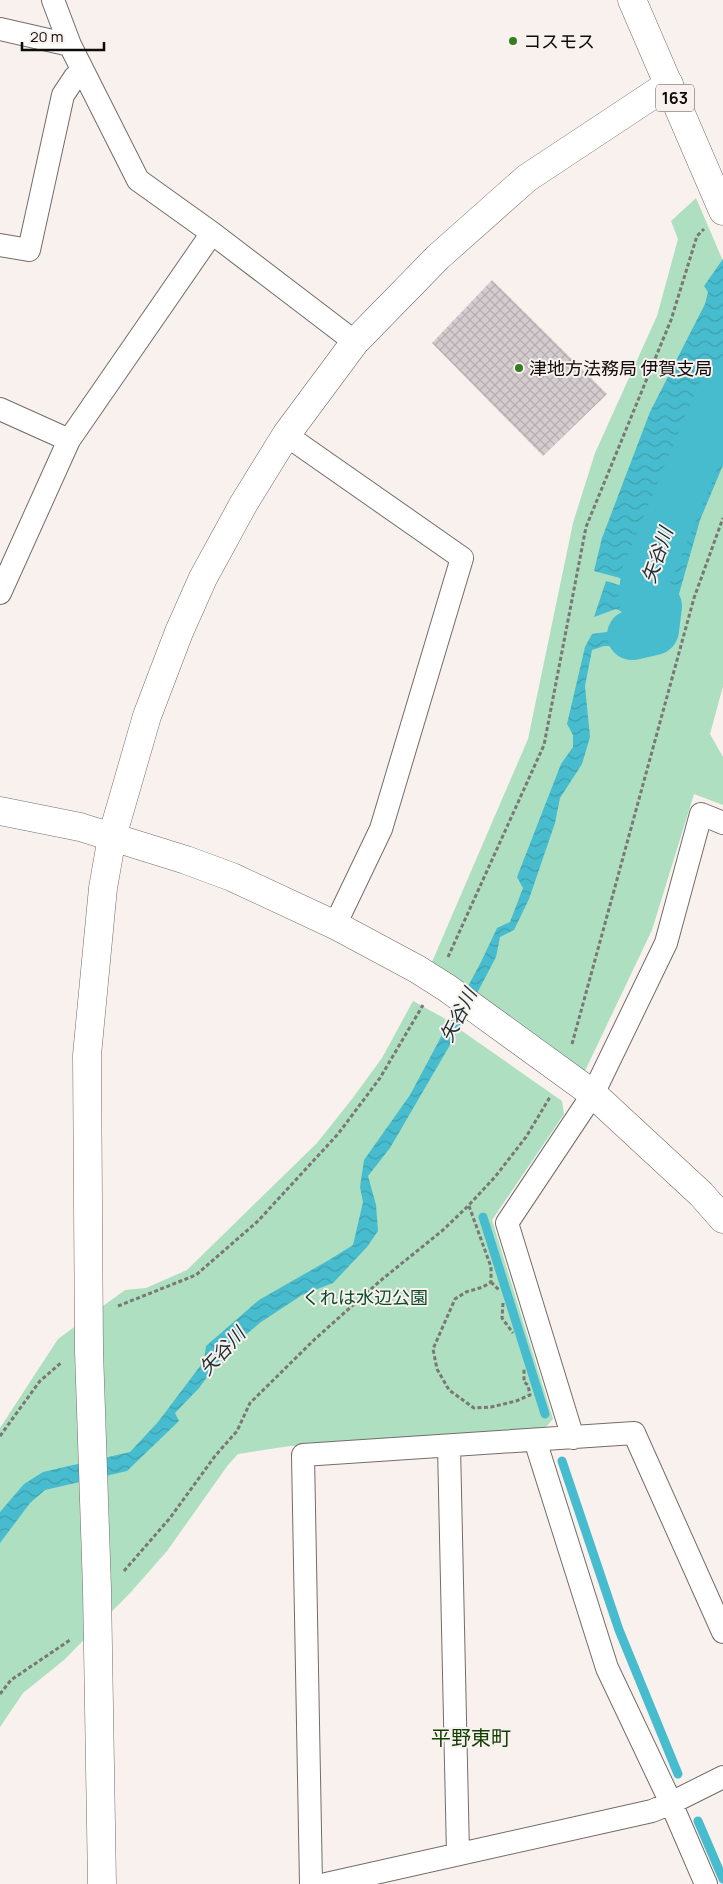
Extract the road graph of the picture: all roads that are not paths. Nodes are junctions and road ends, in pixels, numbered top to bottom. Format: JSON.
{"nodes":[{"id":1,"x":53,"y":0,"type":"edge"},
{"id":2,"x":632,"y":0,"type":"edge"},
{"id":3,"x":0,"y":29,"type":"edge"},
{"id":4,"x":70,"y":45,"type":"junction"},
{"id":5,"x":83,"y":71,"type":"junction"},
{"id":6,"x":669,"y":84,"type":"junction"},
{"id":7,"x":721,"y":206,"type":"edge"},
{"id":8,"x":212,"y":233,"type":"junction"},
{"id":9,"x":0,"y":245,"type":"edge"},
{"id":10,"x":355,"y":342,"type":"junction"},
{"id":11,"x":0,"y":409,"type":"edge"},
{"id":12,"x":286,"y":435,"type":"junction"},
{"id":13,"x":69,"y":440,"type":"junction"},
{"id":14,"x":0,"y":593,"type":"edge"},
{"id":15,"x":0,"y":811,"type":"edge"},
{"id":16,"x":723,"y":823,"type":"edge"},
{"id":17,"x":112,"y":837,"type":"junction"},
{"id":18,"x":335,"y":924,"type":"junction"},
{"id":19,"x":574,"y":1088,"type":"junction"},
{"id":20,"x":723,"y":1218,"type":"edge"},
{"id":21,"x":573,"y":1438,"type":"junction"},
{"id":22,"x":535,"y":1440,"type":"junction"},
{"id":23,"x":449,"y":1446,"type":"junction"},
{"id":24,"x":723,"y":1632,"type":"edge"},
{"id":25,"x":723,"y":1777,"type":"edge"},
{"id":26,"x":671,"y":1803,"type":"junction"},
{"id":27,"x":458,"y":1854,"type":"junction"},
{"id":28,"x":389,"y":1877,"type":"edge"},
{"id":29,"x":102,"y":1884,"type":"edge"},
{"id":30,"x":311,"y":1884,"type":"edge"},
{"id":31,"x":326,"y":1884,"type":"edge"},
{"id":32,"x":706,"y":1884,"type":"edge"}],
"edges":[{"from":1,"to":4,"type":"street"},
{"from":2,"to":6,"type":"main road","number":"163"},
{"from":3,"to":4,"type":"street"},
{"from":4,"to":5,"type":"street"},
{"from":5,"to":8,"type":"street"},
{"from":5,"to":9,"type":"street"},
{"from":6,"to":7,"type":"main road","number":"163"},
{"from":6,"to":10,"type":"main road"},
{"from":8,"to":10,"type":"street"},
{"from":8,"to":13,"type":"street"},
{"from":10,"to":12,"type":"main road"},
{"from":11,"to":13,"type":"street"},
{"from":12,"to":17,"type":"main road"},
{"from":12,"to":18,"type":"street"},
{"from":13,"to":14,"type":"street"},
{"from":15,"to":17,"type":"main road"},
{"from":16,"to":19,"type":"street"},
{"from":17,"to":18,"type":"main road"},
{"from":17,"to":29,"type":"main road"},
{"from":18,"to":19,"type":"main road"},
{"from":19,"to":20,"type":"main road"},
{"from":19,"to":21,"type":"street"},
{"from":21,"to":22,"type":"street"},
{"from":21,"to":24,"type":"street"},
{"from":22,"to":23,"type":"street"},
{"from":22,"to":26,"type":"street"},
{"from":23,"to":27,"type":"street"},
{"from":23,"to":30,"type":"street"},
{"from":25,"to":26,"type":"street"},
{"from":26,"to":27,"type":"street"},
{"from":26,"to":32,"type":"street"},
{"from":27,"to":28,"type":"street"},
{"from":28,"to":31,"type":"street"}]}
